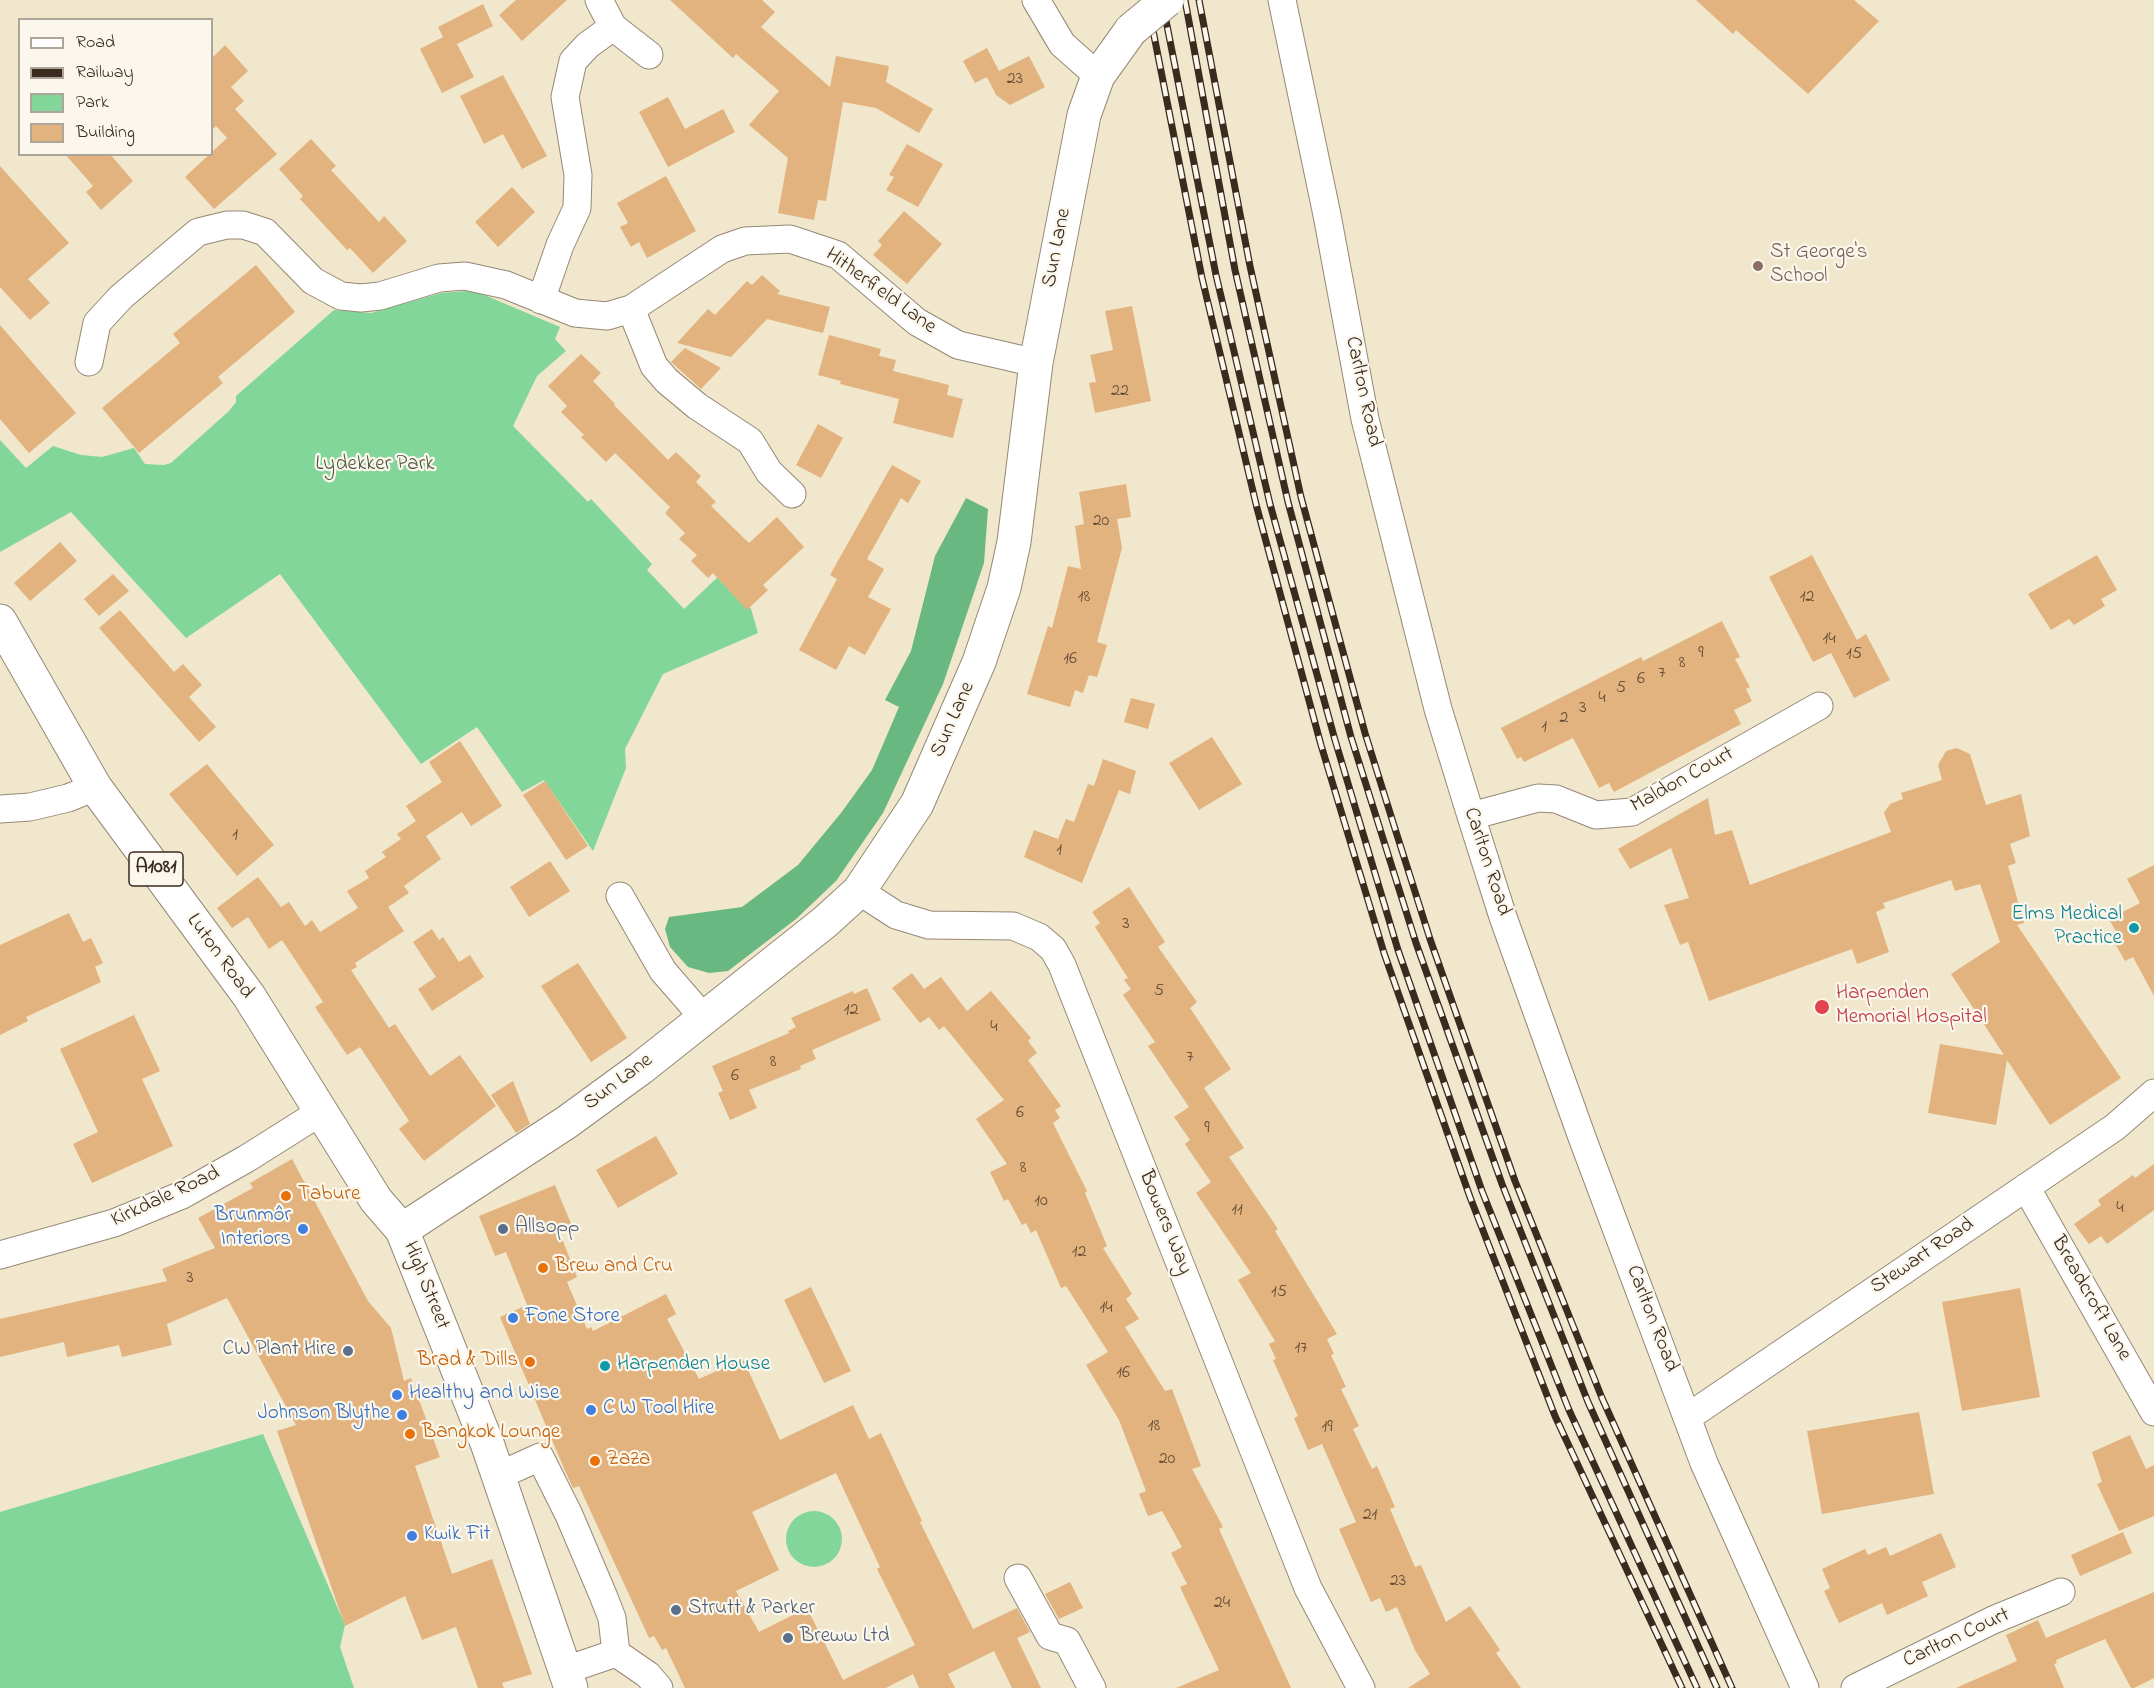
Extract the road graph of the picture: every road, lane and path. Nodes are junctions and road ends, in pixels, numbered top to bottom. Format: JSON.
{"nodes":[{"id":1,"x":599,"y":0,"type":"edge"},
{"id":2,"x":1036,"y":0,"type":"edge"},
{"id":3,"x":1167,"y":0,"type":"edge"},
{"id":4,"x":1282,"y":0,"type":"edge"},
{"id":5,"x":613,"y":27,"type":"junction"},
{"id":6,"x":649,"y":55,"type":"dead end"},
{"id":7,"x":1098,"y":76,"type":"junction"},
{"id":8,"x":541,"y":300,"type":"junction"},
{"id":9,"x":631,"y":309,"type":"junction"},
{"id":10,"x":89,"y":362,"type":"dead end"},
{"id":11,"x":1036,"y":363,"type":"junction"},
{"id":12,"x":792,"y":494,"type":"dead end"},
{"id":13,"x":0,"y":621,"type":"edge"},
{"id":14,"x":1819,"y":706,"type":"dead end"},
{"id":15,"x":95,"y":788,"type":"junction"},
{"id":16,"x":0,"y":809,"type":"edge"},
{"id":17,"x":1471,"y":816,"type":"junction"},
{"id":18,"x":859,"y":891,"type":"junction"},
{"id":19,"x":620,"y":896,"type":"dead end"},
{"id":20,"x":703,"y":1017,"type":"junction"},
{"id":21,"x":2154,"y":1093,"type":"edge"},
{"id":22,"x":319,"y":1113,"type":"junction"},
{"id":23,"x":2026,"y":1187,"type":"junction"},
{"id":24,"x":402,"y":1230,"type":"junction"},
{"id":25,"x":0,"y":1255,"type":"edge"},
{"id":26,"x":2154,"y":1412,"type":"edge"},
{"id":27,"x":1688,"y":1417,"type":"junction"},
{"id":28,"x":498,"y":1476,"type":"junction"},
{"id":29,"x":1018,"y":1578,"type":"dead end"},
{"id":30,"x":2061,"y":1592,"type":"dead end"},
{"id":31,"x":616,"y":1653,"type":"junction"},
{"id":32,"x":569,"y":1679,"type":"edge"},
{"id":33,"x":653,"y":1682,"type":"edge"},
{"id":34,"x":1092,"y":1688,"type":"edge"},
{"id":35,"x":1361,"y":1688,"type":"edge"},
{"id":36,"x":1805,"y":1688,"type":"edge"},
{"id":37,"x":1855,"y":1688,"type":"edge"}],
"edges":[{"from":1,"to":5,"type":"street"},
{"from":2,"to":7,"type":"street"},
{"from":3,"to":7,"type":"street","name":"Sun Lane","bridge":true},
{"from":4,"to":17,"type":"street","name":"Carlton Road"},
{"from":5,"to":6,"type":"street"},
{"from":5,"to":8,"type":"street"},
{"from":7,"to":11,"type":"street","name":"Sun Lane"},
{"from":8,"to":9,"type":"street","name":"Hitherfield Lane"},
{"from":8,"to":10,"type":"street","name":"Hitherfield Lane"},
{"from":9,"to":11,"type":"street","name":"Hitherfield Lane"},
{"from":9,"to":12,"type":"street"},
{"from":11,"to":18,"type":"street","name":"Sun Lane"},
{"from":13,"to":15,"type":"street","name":"Luton Road","number":"A1081"},
{"from":14,"to":17,"type":"street","name":"Maldon Court"},
{"from":15,"to":16,"type":"street"},
{"from":15,"to":22,"type":"street","name":"Luton Road","number":"A1081"},
{"from":17,"to":27,"type":"street","name":"Carlton Road"},
{"from":18,"to":20,"type":"street","name":"Sun Lane"},
{"from":18,"to":35,"type":"street","name":"Bowers Way"},
{"from":19,"to":20,"type":"street"},
{"from":20,"to":24,"type":"street","name":"Sun Lane"},
{"from":21,"to":23,"type":"street","name":"Stewart Road"},
{"from":22,"to":24,"type":"street","name":"High Street","number":"A1081"},
{"from":22,"to":25,"type":"street","name":"Kirkdale Road"},
{"from":23,"to":26,"type":"street","name":"Breadcroft Lane"},
{"from":23,"to":27,"type":"street","name":"Stewart Road"},
{"from":24,"to":28,"type":"street","name":"High Street","number":"A1081"},
{"from":27,"to":36,"type":"street","name":"Carlton Road"},
{"from":28,"to":31,"type":"street"},
{"from":28,"to":32,"type":"street","name":"High Street","number":"A1081"},
{"from":29,"to":34,"type":"street"},
{"from":30,"to":37,"type":"street","name":"Carlton Court"},
{"from":31,"to":32,"type":"street","name":"High Street"},
{"from":31,"to":33,"type":"street"}]}
